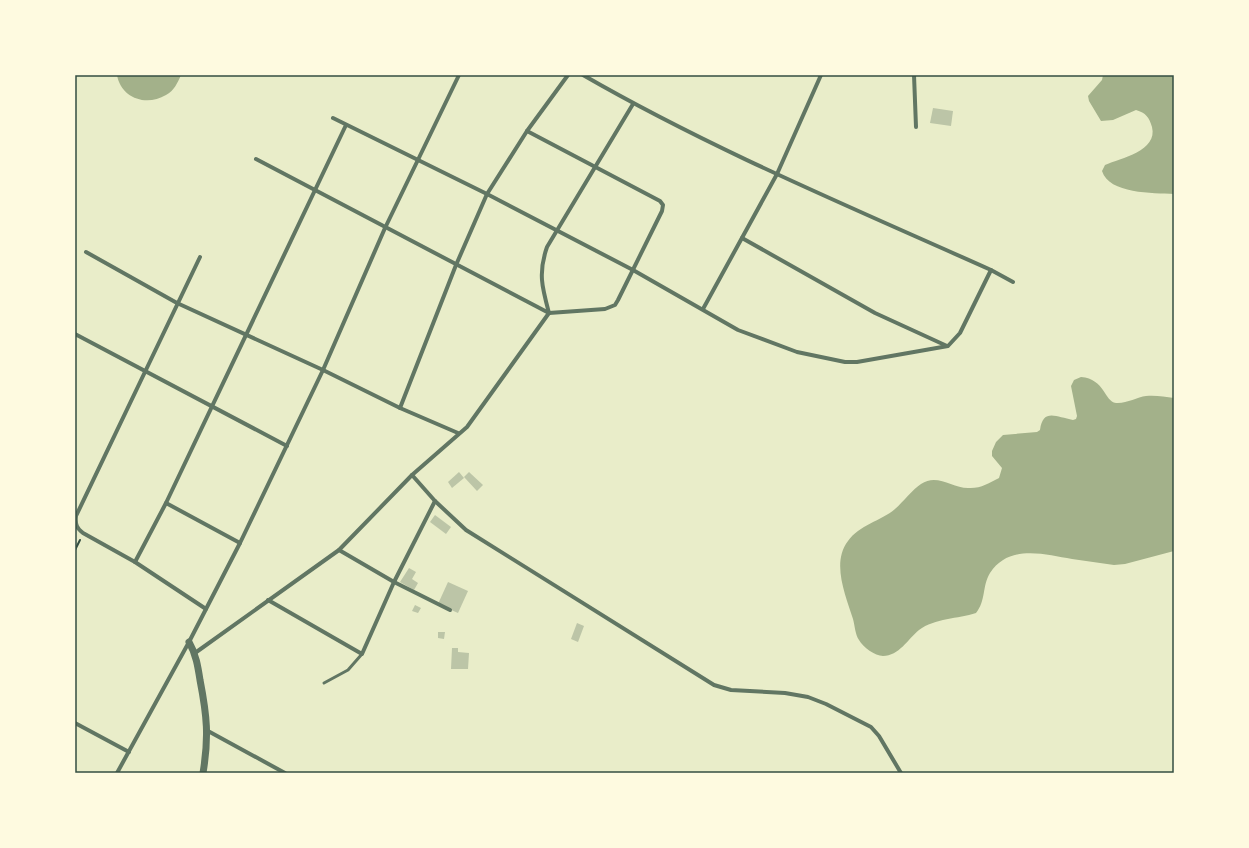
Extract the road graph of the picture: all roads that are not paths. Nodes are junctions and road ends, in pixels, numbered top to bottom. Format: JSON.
{"nodes":[{"id":1,"x":459,"y":75,"type":"edge"},
{"id":2,"x":568,"y":75,"type":"edge"},
{"id":3,"x":583,"y":75,"type":"edge"},
{"id":4,"x":821,"y":75,"type":"edge"},
{"id":5,"x":914,"y":75,"type":"edge"},
{"id":6,"x":633,"y":104,"type":"junction"},
{"id":7,"x":334,"y":118,"type":"dead end"},
{"id":8,"x":346,"y":125,"type":"junction"},
{"id":9,"x":916,"y":127,"type":"dead end"},
{"id":10,"x":527,"y":131,"type":"junction"},
{"id":11,"x":256,"y":159,"type":"dead end"},
{"id":12,"x":418,"y":160,"type":"junction"},
{"id":13,"x":595,"y":168,"type":"junction"},
{"id":14,"x":778,"y":174,"type":"junction"},
{"id":15,"x":315,"y":191,"type":"junction"},
{"id":16,"x":487,"y":194,"type":"junction"},
{"id":17,"x":385,"y":228,"type":"junction"},
{"id":18,"x":556,"y":231,"type":"junction"},
{"id":19,"x":742,"y":238,"type":"junction"},
{"id":20,"x":86,"y":252,"type":"dead end"},
{"id":21,"x":200,"y":257,"type":"dead end"},
{"id":22,"x":456,"y":265,"type":"junction"},
{"id":23,"x":633,"y":270,"type":"junction"},
{"id":24,"x":990,"y":270,"type":"junction"},
{"id":25,"x":1013,"y":282,"type":"dead end"},
{"id":26,"x":177,"y":303,"type":"junction"},
{"id":27,"x":703,"y":309,"type":"junction"},
{"id":28,"x":549,"y":313,"type":"junction"},
{"id":29,"x":75,"y":334,"type":"edge"},
{"id":30,"x":245,"y":335,"type":"junction"},
{"id":31,"x":948,"y":346,"type":"junction"},
{"id":32,"x":323,"y":370,"type":"junction"},
{"id":33,"x":144,"y":372,"type":"junction"},
{"id":34,"x":211,"y":406,"type":"junction"},
{"id":35,"x":400,"y":408,"type":"junction"},
{"id":36,"x":458,"y":433,"type":"junction"},
{"id":37,"x":287,"y":446,"type":"junction"},
{"id":38,"x":412,"y":475,"type":"junction"},
{"id":39,"x":435,"y":501,"type":"junction"},
{"id":40,"x":166,"y":503,"type":"junction"},
{"id":41,"x":75,"y":523,"type":"edge"},
{"id":42,"x":240,"y":543,"type":"junction"},
{"id":43,"x":339,"y":550,"type":"junction"},
{"id":44,"x":135,"y":562,"type":"junction"},
{"id":45,"x":394,"y":582,"type":"junction"},
{"id":46,"x":268,"y":600,"type":"junction"},
{"id":47,"x":206,"y":609,"type":"junction"},
{"id":48,"x":450,"y":610,"type":"dead end"},
{"id":49,"x":189,"y":642,"type":"junction"},
{"id":50,"x":195,"y":653,"type":"junction"},
{"id":51,"x":362,"y":654,"type":"junction"},
{"id":52,"x":324,"y":683,"type":"dead end"},
{"id":53,"x":75,"y":724,"type":"edge"},
{"id":54,"x":208,"y":731,"type":"junction"},
{"id":55,"x":129,"y":752,"type":"junction"},
{"id":56,"x":117,"y":773,"type":"edge"},
{"id":57,"x":203,"y":773,"type":"edge"},
{"id":58,"x":286,"y":773,"type":"edge"},
{"id":59,"x":901,"y":773,"type":"edge"}],
"edges":[{"from":1,"to":12,"type":"street"},
{"from":2,"to":10,"type":"street"},
{"from":3,"to":6,"type":"street"},
{"from":4,"to":14,"type":"street"},
{"from":5,"to":9,"type":"street"},
{"from":6,"to":13,"type":"street"},
{"from":6,"to":14,"type":"street"},
{"from":7,"to":8,"type":"street"},
{"from":8,"to":12,"type":"street"},
{"from":8,"to":15,"type":"street"},
{"from":10,"to":13,"type":"street"},
{"from":10,"to":16,"type":"street"},
{"from":11,"to":15,"type":"street"},
{"from":12,"to":16,"type":"street"},
{"from":12,"to":17,"type":"street"},
{"from":13,"to":18,"type":"street"},
{"from":13,"to":23,"type":"street"},
{"from":14,"to":19,"type":"street"},
{"from":14,"to":24,"type":"street"},
{"from":15,"to":17,"type":"street"},
{"from":15,"to":30,"type":"street"},
{"from":16,"to":18,"type":"street"},
{"from":16,"to":22,"type":"street"},
{"from":17,"to":22,"type":"street"},
{"from":17,"to":32,"type":"street"},
{"from":18,"to":23,"type":"street"},
{"from":18,"to":28,"type":"street"},
{"from":19,"to":27,"type":"street"},
{"from":19,"to":31,"type":"street"},
{"from":20,"to":26,"type":"street"},
{"from":21,"to":26,"type":"street"},
{"from":22,"to":28,"type":"street"},
{"from":22,"to":35,"type":"street"},
{"from":23,"to":27,"type":"street"},
{"from":23,"to":28,"type":"street"},
{"from":24,"to":25,"type":"street"},
{"from":24,"to":31,"type":"street"},
{"from":26,"to":30,"type":"street"},
{"from":26,"to":33,"type":"street"},
{"from":27,"to":31,"type":"street"},
{"from":28,"to":36,"type":"street"},
{"from":29,"to":33,"type":"street"},
{"from":30,"to":32,"type":"street"},
{"from":30,"to":34,"type":"street"},
{"from":32,"to":35,"type":"street"},
{"from":32,"to":37,"type":"street"},
{"from":33,"to":34,"type":"street"},
{"from":33,"to":41,"type":"street"},
{"from":34,"to":37,"type":"street"},
{"from":34,"to":40,"type":"street"},
{"from":35,"to":36,"type":"street"},
{"from":36,"to":38,"type":"street"},
{"from":37,"to":42,"type":"street"},
{"from":38,"to":39,"type":"street"},
{"from":38,"to":43,"type":"street"},
{"from":39,"to":45,"type":"street"},
{"from":39,"to":59,"type":"street"},
{"from":40,"to":42,"type":"street"},
{"from":40,"to":44,"type":"street"},
{"from":41,"to":44,"type":"street"},
{"from":42,"to":47,"type":"street"},
{"from":43,"to":45,"type":"street"},
{"from":43,"to":46,"type":"street"},
{"from":44,"to":47,"type":"street"},
{"from":45,"to":48,"type":"street"},
{"from":45,"to":51,"type":"street"},
{"from":46,"to":50,"type":"street"},
{"from":46,"to":51,"type":"street"},
{"from":47,"to":49,"type":"street"},
{"from":49,"to":50,"type":"street"},
{"from":49,"to":55,"type":"street"},
{"from":50,"to":54,"type":"street"},
{"from":51,"to":52,"type":"lane"},
{"from":53,"to":55,"type":"street"},
{"from":54,"to":57,"type":"street"},
{"from":54,"to":58,"type":"street"},
{"from":55,"to":56,"type":"street"}]}
